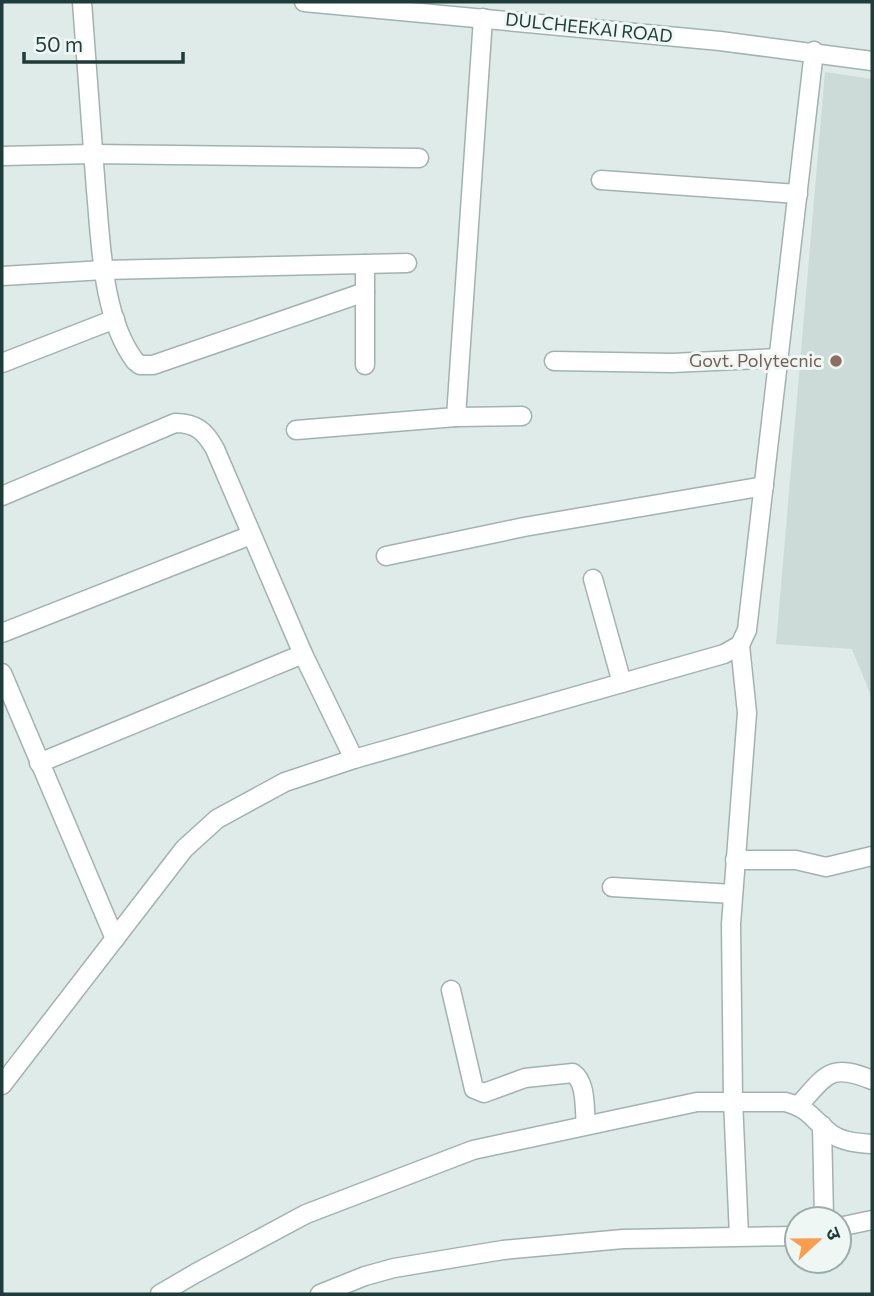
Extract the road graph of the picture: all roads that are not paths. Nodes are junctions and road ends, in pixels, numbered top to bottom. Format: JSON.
{"nodes":[{"id":1,"x":82,"y":2,"type":"edge"},
{"id":2,"x":304,"y":2,"type":"edge"},
{"id":3,"x":425,"y":7,"type":"edge"},
{"id":4,"x":483,"y":18,"type":"junction"},
{"id":5,"x":814,"y":51,"type":"junction"},
{"id":6,"x":872,"y":61,"type":"edge"},
{"id":7,"x":93,"y":154,"type":"junction"},
{"id":8,"x":2,"y":156,"type":"edge"},
{"id":9,"x":419,"y":158,"type":"dead end"},
{"id":10,"x":601,"y":180,"type":"dead end"},
{"id":11,"x":798,"y":194,"type":"junction"},
{"id":12,"x":407,"y":263,"type":"dead end"},
{"id":13,"x":365,"y":264,"type":"junction"},
{"id":14,"x":104,"y":270,"type":"junction"},
{"id":15,"x":2,"y":276,"type":"edge"},
{"id":16,"x":365,"y":292,"type":"junction"},
{"id":17,"x":115,"y":320,"type":"junction"},
{"id":18,"x":779,"y":359,"type":"junction"},
{"id":19,"x":554,"y":361,"type":"dead end"},
{"id":20,"x":2,"y":363,"type":"edge"},
{"id":21,"x":365,"y":365,"type":"dead end"},
{"id":22,"x":522,"y":416,"type":"dead end"},
{"id":23,"x":456,"y":417,"type":"junction"},
{"id":24,"x":296,"y":430,"type":"dead end"},
{"id":25,"x":764,"y":486,"type":"junction"},
{"id":26,"x":2,"y":496,"type":"edge"},
{"id":27,"x":251,"y":535,"type":"junction"},
{"id":28,"x":386,"y":556,"type":"dead end"},
{"id":29,"x":593,"y":579,"type":"dead end"},
{"id":30,"x":2,"y":633,"type":"edge"},
{"id":31,"x":740,"y":645,"type":"junction"},
{"id":32,"x":303,"y":654,"type":"junction"},
{"id":33,"x":2,"y":673,"type":"edge"},
{"id":34,"x":622,"y":683,"type":"junction"},
{"id":35,"x":354,"y":759,"type":"junction"},
{"id":36,"x":38,"y":763,"type":"junction"},
{"id":37,"x":872,"y":856,"type":"edge"},
{"id":38,"x":735,"y":860,"type":"junction"},
{"id":39,"x":612,"y":887,"type":"dead end"},
{"id":40,"x":733,"y":894,"type":"junction"},
{"id":41,"x":115,"y":939,"type":"junction"},
{"id":42,"x":451,"y":989,"type":"dead end"},
{"id":43,"x":872,"y":1080,"type":"edge"},
{"id":44,"x":2,"y":1086,"type":"edge"},
{"id":45,"x":733,"y":1100,"type":"junction"},
{"id":46,"x":799,"y":1105,"type":"junction"},
{"id":47,"x":586,"y":1125,"type":"junction"},
{"id":48,"x":822,"y":1125,"type":"junction"},
{"id":49,"x":872,"y":1144,"type":"edge"},
{"id":50,"x":824,"y":1205,"type":"edge"},
{"id":51,"x":872,"y":1220,"type":"edge"},
{"id":52,"x":853,"y":1224,"type":"edge"},
{"id":53,"x":738,"y":1236,"type":"junction"},
{"id":54,"x":783,"y":1236,"type":"edge"},
{"id":55,"x":160,"y":1294,"type":"edge"},
{"id":56,"x":320,"y":1294,"type":"edge"}],
"edges":[{"from":1,"to":7,"type":"street"},
{"from":2,"to":3,"type":"street","name":"DULCHEEKAI ROAD"},
{"from":3,"to":4,"type":"street","name":"DULCHEEKAI ROAD"},
{"from":4,"to":5,"type":"street","name":"DULCHEEKAI ROAD"},
{"from":4,"to":23,"type":"street"},
{"from":5,"to":6,"type":"street","name":"DULCHEEKAI ROAD"},
{"from":5,"to":11,"type":"street"},
{"from":7,"to":8,"type":"street"},
{"from":7,"to":9,"type":"street"},
{"from":7,"to":14,"type":"street"},
{"from":10,"to":11,"type":"street"},
{"from":11,"to":18,"type":"street"},
{"from":12,"to":13,"type":"street"},
{"from":13,"to":14,"type":"street"},
{"from":13,"to":16,"type":"street"},
{"from":14,"to":15,"type":"street"},
{"from":14,"to":17,"type":"street"},
{"from":16,"to":17,"type":"street"},
{"from":16,"to":21,"type":"street"},
{"from":17,"to":20,"type":"street"},
{"from":18,"to":19,"type":"street"},
{"from":18,"to":25,"type":"street"},
{"from":22,"to":23,"type":"street"},
{"from":23,"to":24,"type":"street"},
{"from":25,"to":28,"type":"street"},
{"from":25,"to":31,"type":"street"},
{"from":26,"to":27,"type":"street"},
{"from":27,"to":30,"type":"street"},
{"from":27,"to":32,"type":"street"},
{"from":29,"to":34,"type":"street"},
{"from":31,"to":34,"type":"street"},
{"from":31,"to":38,"type":"street"},
{"from":32,"to":35,"type":"street"},
{"from":32,"to":36,"type":"street"},
{"from":33,"to":36,"type":"street"},
{"from":34,"to":35,"type":"street"},
{"from":35,"to":41,"type":"street"},
{"from":36,"to":41,"type":"street"},
{"from":37,"to":38,"type":"street"},
{"from":38,"to":40,"type":"street"},
{"from":39,"to":40,"type":"street"},
{"from":40,"to":45,"type":"street"},
{"from":41,"to":44,"type":"street"},
{"from":42,"to":47,"type":"street"},
{"from":43,"to":46,"type":"street"},
{"from":45,"to":46,"type":"street"},
{"from":45,"to":47,"type":"street"},
{"from":45,"to":53,"type":"street"},
{"from":46,"to":48,"type":"street"},
{"from":47,"to":55,"type":"street"},
{"from":48,"to":49,"type":"street"},
{"from":48,"to":50,"type":"street"},
{"from":51,"to":52,"type":"street"},
{"from":53,"to":54,"type":"street"},
{"from":53,"to":56,"type":"street"}]}
